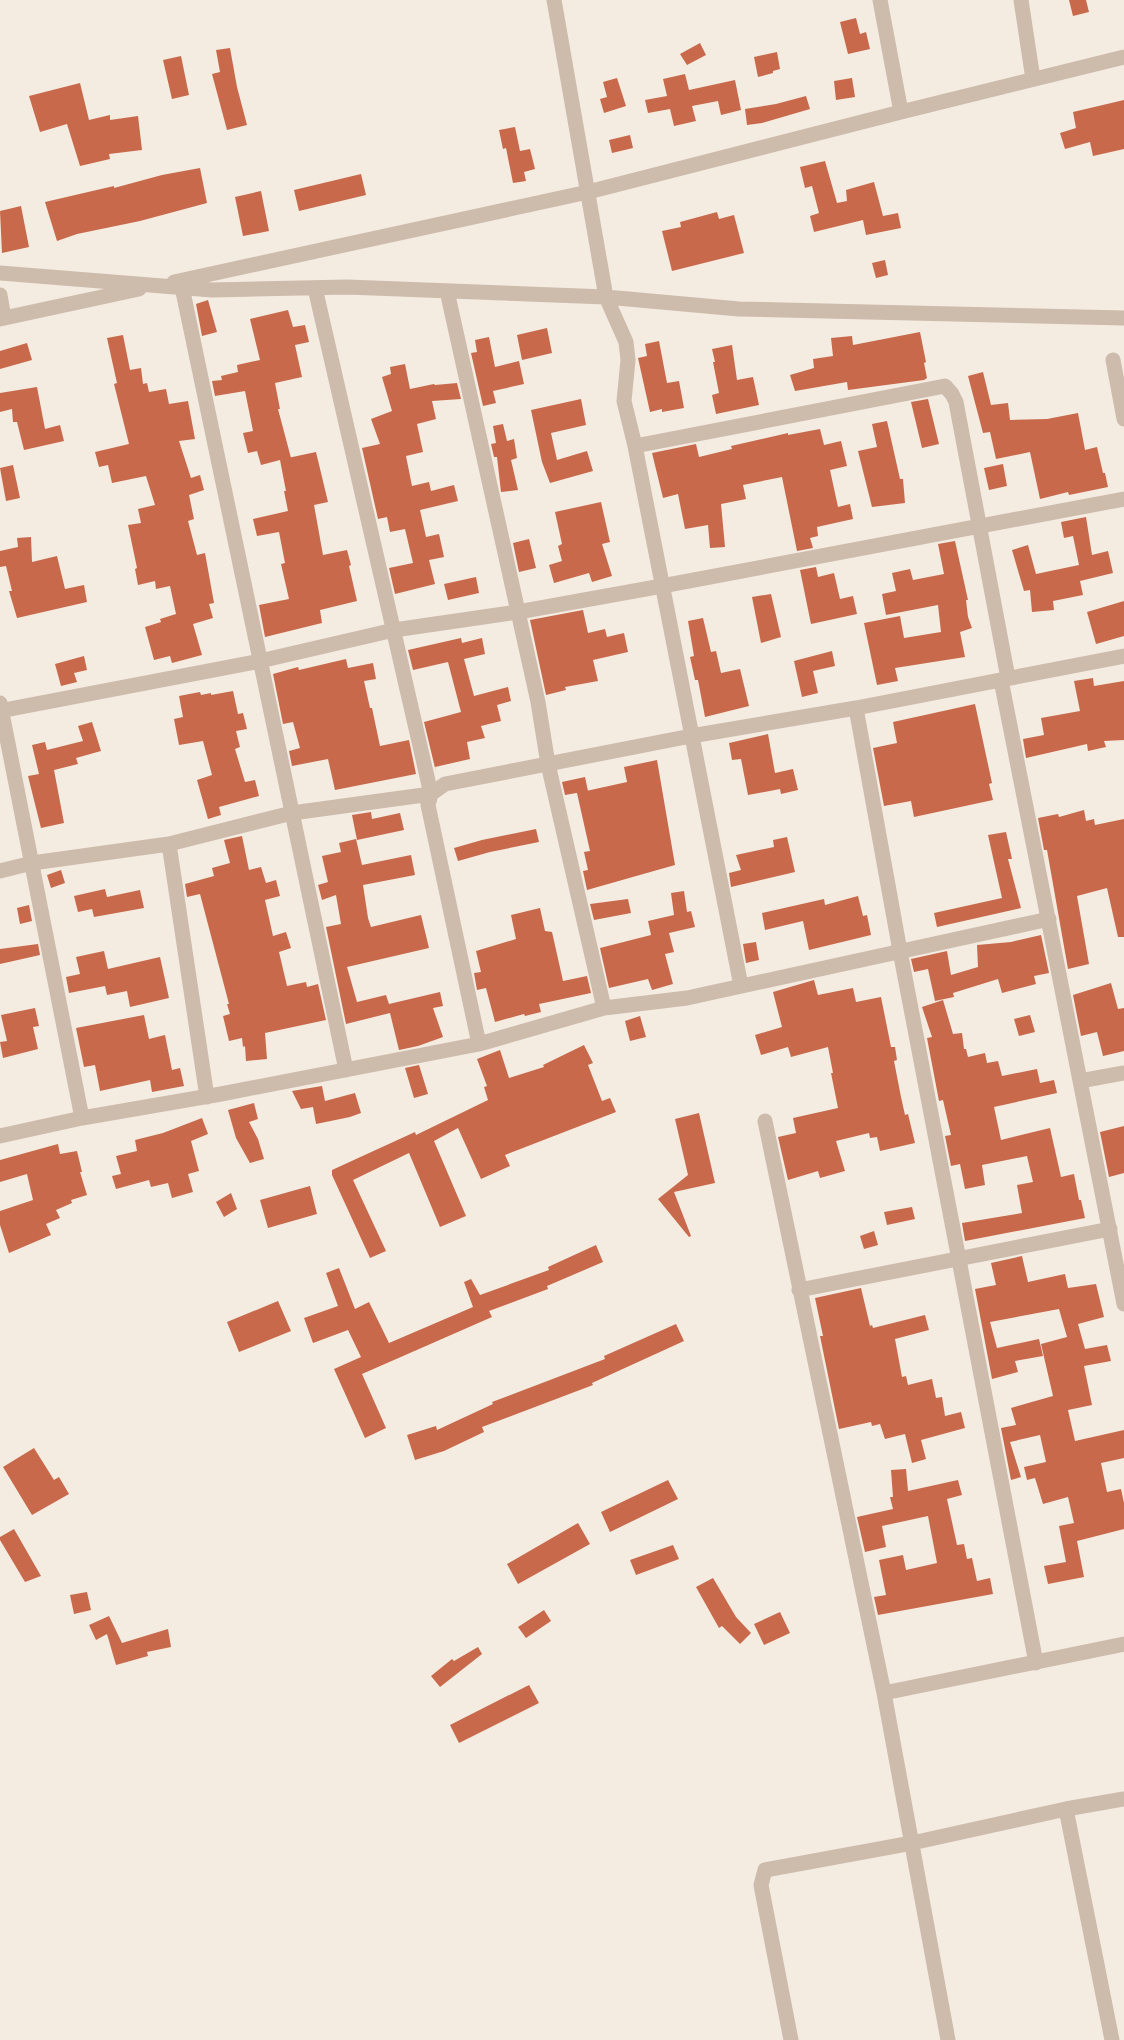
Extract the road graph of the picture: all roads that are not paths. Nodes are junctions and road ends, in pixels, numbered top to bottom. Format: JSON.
{"nodes":[{"id":1,"x":554,"y":0,"type":"edge"},
{"id":2,"x":880,"y":0,"type":"edge"},
{"id":3,"x":1021,"y":0,"type":"edge"},
{"id":4,"x":1124,"y":57,"type":"edge"},
{"id":5,"x":1033,"y":79,"type":"junction"},
{"id":6,"x":901,"y":112,"type":"junction"},
{"id":7,"x":588,"y":192,"type":"junction"},
{"id":8,"x":0,"y":273,"type":"edge"},
{"id":9,"x":156,"y":285,"type":"junction"},
{"id":10,"x":182,"y":288,"type":"junction"},
{"id":11,"x":315,"y":288,"type":"junction"},
{"id":12,"x":447,"y":291,"type":"junction"},
{"id":13,"x":0,"y":295,"type":"edge"},
{"id":14,"x":606,"y":297,"type":"junction"},
{"id":15,"x":2,"y":318,"type":"edge"},
{"id":16,"x":1124,"y":318,"type":"edge"},
{"id":17,"x":1113,"y":360,"type":"dead end"},
{"id":18,"x":1124,"y":419,"type":"edge"},
{"id":19,"x":635,"y":446,"type":"junction"},
{"id":20,"x":1124,"y":499,"type":"edge"},
{"id":21,"x":981,"y":526,"type":"junction"},
{"id":22,"x":662,"y":586,"type":"junction"},
{"id":23,"x":518,"y":612,"type":"junction"},
{"id":24,"x":394,"y":630,"type":"junction"},
{"id":25,"x":1124,"y":656,"type":"edge"},
{"id":26,"x":260,"y":661,"type":"junction"},
{"id":27,"x":1004,"y":679,"type":"junction"},
{"id":28,"x":1,"y":708,"type":"edge"},
{"id":29,"x":856,"y":708,"type":"junction"},
{"id":30,"x":691,"y":736,"type":"junction"},
{"id":31,"x":548,"y":764,"type":"junction"},
{"id":32,"x":431,"y":794,"type":"junction"},
{"id":33,"x":292,"y":813,"type":"junction"},
{"id":34,"x":169,"y":844,"type":"junction"},
{"id":35,"x":32,"y":864,"type":"junction"},
{"id":36,"x":0,"y":871,"type":"edge"},
{"id":37,"x":1049,"y":919,"type":"junction"},
{"id":38,"x":900,"y":951,"type":"junction"},
{"id":39,"x":741,"y":986,"type":"junction"},
{"id":40,"x":604,"y":1008,"type":"junction"},
{"id":41,"x":479,"y":1044,"type":"junction"},
{"id":42,"x":346,"y":1070,"type":"junction"},
{"id":43,"x":1124,"y":1073,"type":"edge"},
{"id":44,"x":1080,"y":1081,"type":"junction"},
{"id":45,"x":207,"y":1097,"type":"junction"},
{"id":46,"x":82,"y":1118,"type":"junction"},
{"id":47,"x":765,"y":1121,"type":"dead end"},
{"id":48,"x":0,"y":1136,"type":"edge"},
{"id":49,"x":1110,"y":1229,"type":"junction"},
{"id":50,"x":958,"y":1258,"type":"junction"},
{"id":51,"x":799,"y":1290,"type":"junction"},
{"id":52,"x":1124,"y":1304,"type":"edge"},
{"id":53,"x":1124,"y":1644,"type":"edge"},
{"id":54,"x":1036,"y":1663,"type":"junction"},
{"id":55,"x":884,"y":1693,"type":"junction"},
{"id":56,"x":1124,"y":1799,"type":"edge"},
{"id":57,"x":1066,"y":1809,"type":"junction"},
{"id":58,"x":912,"y":1843,"type":"junction"},
{"id":59,"x":791,"y":2040,"type":"edge"},
{"id":60,"x":948,"y":2040,"type":"edge"},
{"id":61,"x":1112,"y":2040,"type":"edge"}],
"edges":[{"from":1,"to":7,"type":"street"},
{"from":2,"to":6,"type":"street"},
{"from":3,"to":5,"type":"street"},
{"from":4,"to":5,"type":"street"},
{"from":5,"to":6,"type":"street"},
{"from":6,"to":7,"type":"street"},
{"from":7,"to":9,"type":"street"},
{"from":7,"to":14,"type":"street"},
{"from":8,"to":9,"type":"street"},
{"from":9,"to":10,"type":"street"},
{"from":9,"to":15,"type":"street"},
{"from":10,"to":11,"type":"street"},
{"from":10,"to":26,"type":"street"},
{"from":11,"to":12,"type":"street"},
{"from":11,"to":24,"type":"street"},
{"from":12,"to":14,"type":"street"},
{"from":12,"to":23,"type":"street"},
{"from":13,"to":15,"type":"street"},
{"from":14,"to":16,"type":"street"},
{"from":14,"to":19,"type":"street"},
{"from":17,"to":18,"type":"street"},
{"from":19,"to":21,"type":"street"},
{"from":19,"to":22,"type":"street"},
{"from":20,"to":21,"type":"street"},
{"from":21,"to":22,"type":"street"},
{"from":21,"to":27,"type":"street"},
{"from":22,"to":23,"type":"street"},
{"from":22,"to":30,"type":"street"},
{"from":23,"to":24,"type":"street"},
{"from":23,"to":31,"type":"street"},
{"from":24,"to":26,"type":"street"},
{"from":24,"to":32,"type":"street"},
{"from":25,"to":27,"type":"street"},
{"from":26,"to":28,"type":"street"},
{"from":26,"to":33,"type":"street"},
{"from":27,"to":29,"type":"street"},
{"from":27,"to":37,"type":"street"},
{"from":28,"to":35,"type":"street"},
{"from":29,"to":30,"type":"street"},
{"from":29,"to":38,"type":"street"},
{"from":30,"to":31,"type":"street"},
{"from":30,"to":39,"type":"street"},
{"from":31,"to":32,"type":"street"},
{"from":31,"to":40,"type":"street"},
{"from":32,"to":33,"type":"street"},
{"from":32,"to":41,"type":"street"},
{"from":33,"to":34,"type":"street"},
{"from":33,"to":42,"type":"street"},
{"from":34,"to":35,"type":"street"},
{"from":34,"to":45,"type":"street"},
{"from":35,"to":36,"type":"street"},
{"from":35,"to":46,"type":"street"},
{"from":37,"to":38,"type":"street"},
{"from":37,"to":44,"type":"street"},
{"from":38,"to":39,"type":"street"},
{"from":38,"to":50,"type":"street"},
{"from":39,"to":40,"type":"street"},
{"from":40,"to":41,"type":"street"},
{"from":41,"to":42,"type":"street"},
{"from":42,"to":45,"type":"street"},
{"from":43,"to":44,"type":"street"},
{"from":44,"to":49,"type":"street"},
{"from":45,"to":46,"type":"street"},
{"from":46,"to":48,"type":"street"},
{"from":47,"to":51,"type":"street"},
{"from":49,"to":50,"type":"street"},
{"from":49,"to":52,"type":"street"},
{"from":50,"to":51,"type":"street"},
{"from":50,"to":54,"type":"street"},
{"from":51,"to":55,"type":"street"},
{"from":53,"to":54,"type":"street"},
{"from":54,"to":55,"type":"street"},
{"from":55,"to":58,"type":"street"},
{"from":56,"to":57,"type":"street"},
{"from":57,"to":58,"type":"street"},
{"from":57,"to":61,"type":"street"},
{"from":58,"to":59,"type":"street"},
{"from":58,"to":60,"type":"street"}]}
